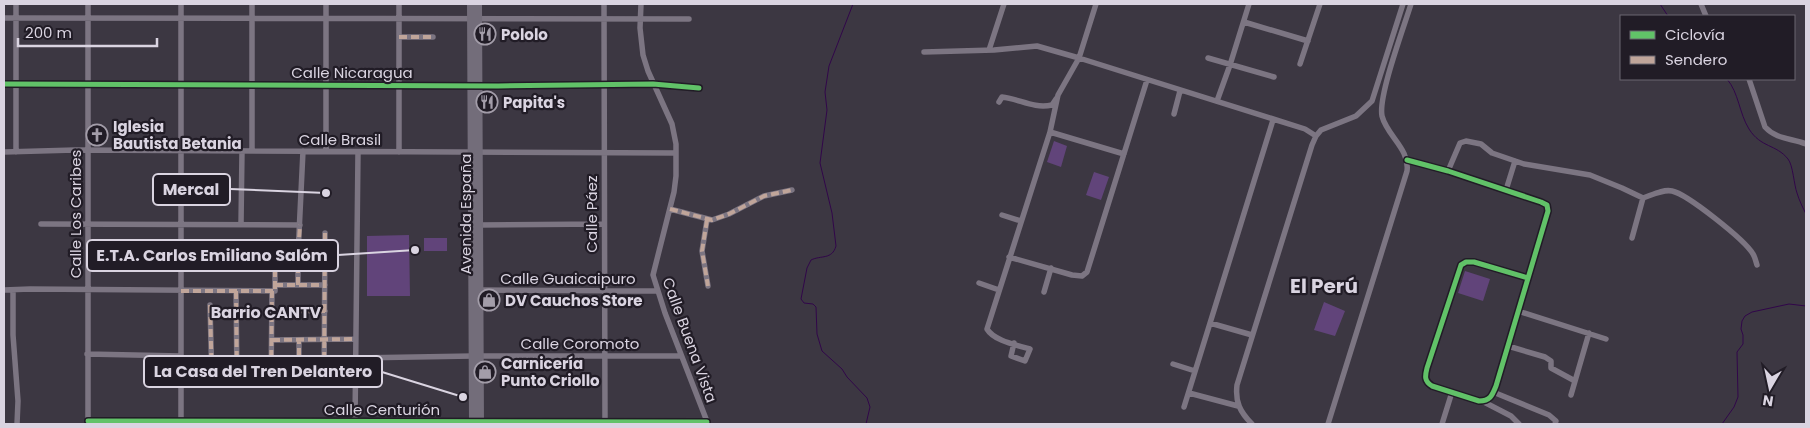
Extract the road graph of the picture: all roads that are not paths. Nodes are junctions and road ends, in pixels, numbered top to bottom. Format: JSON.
{"nodes":[{"id":1,"x":16,"y":4,"type":"edge"},
{"id":2,"x":88,"y":4,"type":"edge"},
{"id":3,"x":181,"y":4,"type":"edge"},
{"id":4,"x":252,"y":4,"type":"edge"},
{"id":5,"x":326,"y":4,"type":"edge"},
{"id":6,"x":399,"y":4,"type":"edge"},
{"id":7,"x":471,"y":4,"type":"edge"},
{"id":8,"x":478,"y":4,"type":"edge"},
{"id":9,"x":604,"y":4,"type":"edge"},
{"id":10,"x":641,"y":4,"type":"edge"},
{"id":11,"x":1004,"y":4,"type":"edge"},
{"id":12,"x":1096,"y":4,"type":"edge"},
{"id":13,"x":1249,"y":4,"type":"edge"},
{"id":14,"x":1320,"y":4,"type":"edge"},
{"id":15,"x":1403,"y":4,"type":"edge"},
{"id":16,"x":1411,"y":4,"type":"edge"},
{"id":17,"x":4,"y":18,"type":"edge"},
{"id":18,"x":16,"y":18,"type":"junction"},
{"id":19,"x":88,"y":19,"type":"junction"},
{"id":20,"x":181,"y":19,"type":"junction"},
{"id":21,"x":252,"y":19,"type":"junction"},
{"id":22,"x":326,"y":19,"type":"junction"},
{"id":23,"x":399,"y":19,"type":"junction"},
{"id":24,"x":475,"y":19,"type":"junction"},
{"id":25,"x":604,"y":19,"type":"junction"},
{"id":26,"x":640,"y":19,"type":"junction"},
{"id":27,"x":689,"y":19,"type":"dead end"},
{"id":28,"x":1244,"y":22,"type":"junction"},
{"id":29,"x":399,"y":37,"type":"junction"},
{"id":30,"x":433,"y":37,"type":"dead end"},
{"id":31,"x":1308,"y":41,"type":"junction"},
{"id":32,"x":989,"y":50,"type":"junction"},
{"id":33,"x":924,"y":52,"type":"dead end"},
{"id":34,"x":1078,"y":58,"type":"junction"},
{"id":35,"x":1208,"y":58,"type":"dead end"},
{"id":36,"x":1300,"y":64,"type":"dead end"},
{"id":37,"x":1230,"y":65,"type":"junction"},
{"id":38,"x":1274,"y":77,"type":"dead end"},
{"id":39,"x":1147,"y":80,"type":"junction"},
{"id":40,"x":1749,"y":80,"type":"edge"},
{"id":41,"x":4,"y":84,"type":"edge"},
{"id":42,"x":15,"y":84,"type":"junction"},
{"id":43,"x":87,"y":84,"type":"junction"},
{"id":44,"x":252,"y":84,"type":"junction"},
{"id":45,"x":326,"y":84,"type":"junction"},
{"id":46,"x":653,"y":84,"type":"junction"},
{"id":47,"x":181,"y":85,"type":"junction"},
{"id":48,"x":399,"y":85,"type":"junction"},
{"id":49,"x":604,"y":85,"type":"junction"},
{"id":50,"x":475,"y":86,"type":"junction"},
{"id":51,"x":699,"y":88,"type":"dead end"},
{"id":52,"x":1180,"y":90,"type":"junction"},
{"id":53,"x":1058,"y":95,"type":"junction"},
{"id":54,"x":1217,"y":101,"type":"junction"},
{"id":55,"x":998,"y":102,"type":"dead end"},
{"id":56,"x":1174,"y":114,"type":"dead end"},
{"id":57,"x":1273,"y":120,"type":"junction"},
{"id":58,"x":1050,"y":132,"type":"junction"},
{"id":59,"x":1316,"y":136,"type":"junction"},
{"id":60,"x":1806,"y":144,"type":"edge"},
{"id":61,"x":87,"y":150,"type":"junction"},
{"id":62,"x":181,"y":151,"type":"junction"},
{"id":63,"x":242,"y":151,"type":"junction"},
{"id":64,"x":252,"y":151,"type":"junction"},
{"id":65,"x":303,"y":151,"type":"junction"},
{"id":66,"x":326,"y":151,"type":"junction"},
{"id":67,"x":4,"y":152,"type":"edge"},
{"id":68,"x":16,"y":152,"type":"junction"},
{"id":69,"x":358,"y":152,"type":"junction"},
{"id":70,"x":399,"y":152,"type":"junction"},
{"id":71,"x":475,"y":152,"type":"junction"},
{"id":72,"x":604,"y":153,"type":"junction"},
{"id":73,"x":676,"y":153,"type":"junction"},
{"id":74,"x":1124,"y":154,"type":"junction"},
{"id":75,"x":1407,"y":160,"type":"junction"},
{"id":76,"x":1514,"y":161,"type":"junction"},
{"id":77,"x":1448,"y":171,"type":"junction"},
{"id":78,"x":792,"y":190,"type":"dead end"},
{"id":79,"x":1506,"y":190,"type":"junction"},
{"id":80,"x":1643,"y":198,"type":"junction"},
{"id":81,"x":670,"y":209,"type":"junction"},
{"id":82,"x":1002,"y":215,"type":"dead end"},
{"id":83,"x":707,"y":220,"type":"junction"},
{"id":84,"x":1021,"y":221,"type":"junction"},
{"id":85,"x":41,"y":224,"type":"dead end"},
{"id":86,"x":88,"y":224,"type":"junction"},
{"id":87,"x":181,"y":224,"type":"junction"},
{"id":88,"x":241,"y":224,"type":"junction"},
{"id":89,"x":604,"y":224,"type":"junction"},
{"id":90,"x":300,"y":225,"type":"junction"},
{"id":91,"x":479,"y":225,"type":"junction"},
{"id":92,"x":324,"y":233,"type":"dead end"},
{"id":93,"x":1632,"y":238,"type":"dead end"},
{"id":94,"x":225,"y":254,"type":"dead end"},
{"id":95,"x":275,"y":254,"type":"junction"},
{"id":96,"x":298,"y":254,"type":"junction"},
{"id":97,"x":1009,"y":257,"type":"junction"},
{"id":98,"x":1757,"y":265,"type":"dead end"},
{"id":99,"x":1051,"y":268,"type":"junction"},
{"id":100,"x":1528,"y":278,"type":"junction"},
{"id":101,"x":979,"y":283,"type":"dead end"},
{"id":102,"x":298,"y":285,"type":"junction"},
{"id":103,"x":325,"y":285,"type":"junction"},
{"id":104,"x":708,"y":286,"type":"dead end"},
{"id":105,"x":274,"y":289,"type":"junction"},
{"id":106,"x":4,"y":290,"type":"edge"},
{"id":107,"x":13,"y":290,"type":"junction"},
{"id":108,"x":87,"y":290,"type":"junction"},
{"id":109,"x":479,"y":290,"type":"junction"},
{"id":110,"x":604,"y":290,"type":"junction"},
{"id":111,"x":999,"y":290,"type":"junction"},
{"id":112,"x":181,"y":291,"type":"junction"},
{"id":113,"x":236,"y":291,"type":"junction"},
{"id":114,"x":657,"y":291,"type":"junction"},
{"id":115,"x":1044,"y":292,"type":"dead end"},
{"id":116,"x":210,"y":304,"type":"dead end"},
{"id":117,"x":325,"y":310,"type":"junction"},
{"id":118,"x":294,"y":311,"type":"dead end"},
{"id":119,"x":1518,"y":311,"type":"junction"},
{"id":120,"x":1210,"y":323,"type":"junction"},
{"id":121,"x":1588,"y":333,"type":"junction"},
{"id":122,"x":1252,"y":335,"type":"junction"},
{"id":123,"x":356,"y":339,"type":"junction"},
{"id":124,"x":1606,"y":339,"type":"dead end"},
{"id":125,"x":272,"y":340,"type":"junction"},
{"id":126,"x":299,"y":340,"type":"junction"},
{"id":127,"x":325,"y":340,"type":"junction"},
{"id":128,"x":1014,"y":343,"type":"dead end"},
{"id":129,"x":1508,"y":346,"type":"junction"},
{"id":130,"x":87,"y":354,"type":"junction"},
{"id":131,"x":476,"y":356,"type":"junction"},
{"id":132,"x":604,"y":356,"type":"junction"},
{"id":133,"x":681,"y":356,"type":"junction"},
{"id":134,"x":181,"y":358,"type":"junction"},
{"id":135,"x":356,"y":358,"type":"junction"},
{"id":136,"x":237,"y":359,"type":"junction"},
{"id":137,"x":211,"y":360,"type":"junction"},
{"id":138,"x":1173,"y":364,"type":"dead end"},
{"id":139,"x":1195,"y":371,"type":"junction"},
{"id":140,"x":237,"y":380,"type":"dead end"},
{"id":141,"x":299,"y":380,"type":"dead end"},
{"id":142,"x":1575,"y":381,"type":"junction"},
{"id":143,"x":271,"y":382,"type":"dead end"},
{"id":144,"x":212,"y":383,"type":"dead end"},
{"id":145,"x":324,"y":384,"type":"dead end"},
{"id":146,"x":1452,"y":392,"type":"junction"},
{"id":147,"x":1494,"y":392,"type":"junction"},
{"id":148,"x":1189,"y":393,"type":"junction"},
{"id":149,"x":1571,"y":395,"type":"dead end"},
{"id":150,"x":1482,"y":401,"type":"junction"},
{"id":151,"x":1238,"y":406,"type":"junction"},
{"id":152,"x":1184,"y":407,"type":"dead end"},
{"id":153,"x":355,"y":422,"type":"junction"},
{"id":154,"x":88,"y":423,"type":"edge"},
{"id":155,"x":181,"y":423,"type":"edge"},
{"id":156,"x":256,"y":423,"type":"edge"},
{"id":157,"x":404,"y":423,"type":"edge"},
{"id":158,"x":476,"y":423,"type":"edge"},
{"id":159,"x":605,"y":423,"type":"edge"},
{"id":160,"x":707,"y":423,"type":"edge"},
{"id":161,"x":17,"y":424,"type":"edge"},
{"id":162,"x":1252,"y":424,"type":"edge"},
{"id":163,"x":1328,"y":424,"type":"edge"},
{"id":164,"x":1442,"y":424,"type":"edge"},
{"id":165,"x":1519,"y":424,"type":"edge"},
{"id":166,"x":1555,"y":424,"type":"edge"}],
"edges":[{"from":1,"to":18,"type":"street"},
{"from":2,"to":19,"type":"street","name":"Calle Los Caribes"},
{"from":3,"to":20,"type":"street"},
{"from":4,"to":21,"type":"street"},
{"from":5,"to":22,"type":"street"},
{"from":6,"to":23,"type":"street"},
{"from":7,"to":24,"type":"main road","name":"Avenida España"},
{"from":8,"to":24,"type":"main road","name":"Avenida España"},
{"from":9,"to":25,"type":"street","name":"Calle Páez"},
{"from":10,"to":26,"type":"street","name":"Calle Buena Vista"},
{"from":11,"to":32,"type":"street"},
{"from":12,"to":34,"type":"street"},
{"from":13,"to":28,"type":"street"},
{"from":14,"to":31,"type":"street"},
{"from":15,"to":59,"type":"street"},
{"from":16,"to":75,"type":"street"},
{"from":17,"to":18,"type":"street"},
{"from":18,"to":19,"type":"street"},
{"from":18,"to":42,"type":"street"},
{"from":19,"to":20,"type":"street"},
{"from":19,"to":43,"type":"street","name":"Calle Los Caribes"},
{"from":20,"to":21,"type":"street"},
{"from":20,"to":47,"type":"street"},
{"from":21,"to":22,"type":"street"},
{"from":21,"to":44,"type":"street"},
{"from":22,"to":23,"type":"street"},
{"from":22,"to":45,"type":"street"},
{"from":23,"to":24,"type":"street"},
{"from":23,"to":29,"type":"street"},
{"from":24,"to":25,"type":"street"},
{"from":24,"to":50,"type":"main road","name":"Avenida España"},
{"from":25,"to":26,"type":"street"},
{"from":25,"to":49,"type":"street","name":"Calle Páez"},
{"from":26,"to":27,"type":"street"},
{"from":26,"to":46,"type":"street","name":"Calle Buena Vista"},
{"from":28,"to":31,"type":"street"},
{"from":28,"to":37,"type":"street"},
{"from":29,"to":30,"type":"street"},
{"from":29,"to":48,"type":"street"},
{"from":31,"to":36,"type":"street"},
{"from":32,"to":33,"type":"street"},
{"from":32,"to":34,"type":"street"},
{"from":34,"to":39,"type":"street"},
{"from":34,"to":53,"type":"street"},
{"from":35,"to":37,"type":"street"},
{"from":37,"to":38,"type":"street"},
{"from":37,"to":54,"type":"street"},
{"from":39,"to":52,"type":"street"},
{"from":39,"to":74,"type":"street"},
{"from":40,"to":60,"type":"street"},
{"from":41,"to":42,"type":"street","name":"Calle Nicaragua"},
{"from":42,"to":43,"type":"street","name":"Calle Nicaragua"},
{"from":42,"to":68,"type":"street"},
{"from":43,"to":47,"type":"street","name":"Calle Nicaragua"},
{"from":43,"to":61,"type":"street","name":"Calle Los Caribes"},
{"from":44,"to":45,"type":"street","name":"Calle Nicaragua"},
{"from":44,"to":47,"type":"street","name":"Calle Nicaragua"},
{"from":44,"to":64,"type":"street"},
{"from":45,"to":48,"type":"street","name":"Calle Nicaragua"},
{"from":45,"to":66,"type":"street"},
{"from":46,"to":49,"type":"street","name":"Calle Nicaragua"},
{"from":46,"to":51,"type":"street","name":"Calle Nicaragua"},
{"from":46,"to":73,"type":"street","name":"Calle Buena Vista"},
{"from":47,"to":62,"type":"street"},
{"from":48,"to":50,"type":"street","name":"Calle Nicaragua"},
{"from":48,"to":70,"type":"street"},
{"from":49,"to":50,"type":"street","name":"Calle Nicaragua"},
{"from":49,"to":72,"type":"street","name":"Calle Páez"},
{"from":50,"to":71,"type":"main road","name":"Avenida España"},
{"from":52,"to":54,"type":"street"},
{"from":52,"to":56,"type":"street"},
{"from":53,"to":55,"type":"street"},
{"from":53,"to":58,"type":"street"},
{"from":54,"to":57,"type":"street"},
{"from":57,"to":59,"type":"street"},
{"from":57,"to":120,"type":"street"},
{"from":58,"to":74,"type":"street"},
{"from":58,"to":84,"type":"street"},
{"from":59,"to":122,"type":"street"},
{"from":61,"to":62,"type":"street","name":"Calle Brasil"},
{"from":61,"to":68,"type":"street","name":"Calle Brasil"},
{"from":61,"to":86,"type":"street","name":"Calle Los Caribes"},
{"from":62,"to":63,"type":"street","name":"Calle Brasil"},
{"from":62,"to":87,"type":"street"},
{"from":63,"to":64,"type":"street","name":"Calle Brasil"},
{"from":63,"to":88,"type":"street"},
{"from":64,"to":65,"type":"street","name":"Calle Brasil"},
{"from":65,"to":66,"type":"street","name":"Calle Brasil"},
{"from":65,"to":90,"type":"street"},
{"from":66,"to":69,"type":"street","name":"Calle Brasil"},
{"from":67,"to":68,"type":"street","name":"Calle Brasil"},
{"from":69,"to":70,"type":"street","name":"Calle Brasil"},
{"from":69,"to":123,"type":"street"},
{"from":70,"to":71,"type":"street","name":"Calle Brasil"},
{"from":71,"to":72,"type":"street","name":"Calle Brasil"},
{"from":71,"to":91,"type":"main road","name":"Avenida España"},
{"from":71,"to":131,"type":"main road","name":"Avenida España"},
{"from":72,"to":73,"type":"street","name":"Calle Brasil"},
{"from":72,"to":89,"type":"street","name":"Calle Páez"},
{"from":73,"to":81,"type":"street","name":"Calle Buena Vista"},
{"from":74,"to":99,"type":"street"},
{"from":75,"to":77,"type":"street"},
{"from":75,"to":163,"type":"street"},
{"from":76,"to":77,"type":"street"},
{"from":76,"to":79,"type":"street"},
{"from":76,"to":80,"type":"street"},
{"from":77,"to":79,"type":"street"},
{"from":78,"to":83,"type":"street"},
{"from":79,"to":100,"type":"street"},
{"from":80,"to":93,"type":"street"},
{"from":80,"to":98,"type":"street"},
{"from":81,"to":83,"type":"street"},
{"from":81,"to":114,"type":"street","name":"Calle Buena Vista"},
{"from":82,"to":84,"type":"street"},
{"from":83,"to":104,"type":"street"},
{"from":84,"to":97,"type":"street"},
{"from":85,"to":86,"type":"street"},
{"from":86,"to":87,"type":"street"},
{"from":86,"to":108,"type":"street","name":"Calle Los Caribes"},
{"from":87,"to":88,"type":"street"},
{"from":87,"to":112,"type":"street"},
{"from":88,"to":90,"type":"street"},
{"from":89,"to":91,"type":"street"},
{"from":89,"to":110,"type":"street","name":"Calle Páez"},
{"from":90,"to":96,"type":"street"},
{"from":91,"to":109,"type":"main road","name":"Avenida España"},
{"from":92,"to":103,"type":"street"},
{"from":94,"to":95,"type":"street"},
{"from":95,"to":96,"type":"street"},
{"from":95,"to":105,"type":"street"},
{"from":96,"to":102,"type":"street"},
{"from":97,"to":99,"type":"street"},
{"from":97,"to":111,"type":"street"},
{"from":99,"to":115,"type":"street"},
{"from":100,"to":119,"type":"street"},
{"from":100,"to":146,"type":"street"},
{"from":101,"to":111,"type":"street"},
{"from":102,"to":103,"type":"street"},
{"from":102,"to":105,"type":"street"},
{"from":103,"to":117,"type":"street"},
{"from":105,"to":113,"type":"street"},
{"from":105,"to":125,"type":"street"},
{"from":106,"to":107,"type":"street"},
{"from":107,"to":108,"type":"street"},
{"from":107,"to":161,"type":"street"},
{"from":108,"to":112,"type":"street"},
{"from":108,"to":130,"type":"street","name":"Calle Los Caribes"},
{"from":109,"to":110,"type":"street","name":"Calle Guaicaipuro"},
{"from":109,"to":131,"type":"main road","name":"Avenida España"},
{"from":110,"to":114,"type":"street","name":"Calle Guaicaipuro"},
{"from":110,"to":132,"type":"street","name":"Calle Páez"},
{"from":111,"to":128,"type":"street"},
{"from":112,"to":113,"type":"street"},
{"from":112,"to":134,"type":"street"},
{"from":113,"to":136,"type":"street"},
{"from":114,"to":133,"type":"street","name":"Calle Buena Vista"},
{"from":116,"to":137,"type":"street"},
{"from":117,"to":118,"type":"street"},
{"from":117,"to":127,"type":"street"},
{"from":119,"to":121,"type":"street"},
{"from":119,"to":129,"type":"street"},
{"from":120,"to":122,"type":"street"},
{"from":120,"to":139,"type":"street"},
{"from":121,"to":124,"type":"street"},
{"from":121,"to":142,"type":"street"},
{"from":122,"to":151,"type":"street"},
{"from":123,"to":127,"type":"street"},
{"from":123,"to":135,"type":"street"},
{"from":125,"to":126,"type":"street"},
{"from":125,"to":143,"type":"street"},
{"from":126,"to":127,"type":"street"},
{"from":126,"to":141,"type":"street"},
{"from":127,"to":145,"type":"street"},
{"from":129,"to":142,"type":"street"},
{"from":129,"to":147,"type":"street"},
{"from":130,"to":134,"type":"street"},
{"from":130,"to":154,"type":"street","name":"Calle Los Caribes"},
{"from":131,"to":132,"type":"street","name":"Calle Coromoto"},
{"from":131,"to":135,"type":"street","name":"Calle Coromoto"},
{"from":131,"to":158,"type":"main road","name":"Avenida España"},
{"from":132,"to":133,"type":"street","name":"Calle Coromoto"},
{"from":132,"to":159,"type":"street","name":"Calle Páez"},
{"from":133,"to":160,"type":"street","name":"Calle Buena Vista"},
{"from":134,"to":137,"type":"street"},
{"from":134,"to":155,"type":"street"},
{"from":135,"to":153,"type":"street"},
{"from":136,"to":137,"type":"street"},
{"from":136,"to":140,"type":"street"},
{"from":137,"to":144,"type":"street"},
{"from":138,"to":139,"type":"street"},
{"from":139,"to":148,"type":"street"},
{"from":142,"to":149,"type":"street"},
{"from":146,"to":150,"type":"street"},
{"from":146,"to":164,"type":"street"},
{"from":147,"to":150,"type":"street"},
{"from":147,"to":166,"type":"street"},
{"from":148,"to":151,"type":"street"},
{"from":148,"to":152,"type":"street"},
{"from":150,"to":165,"type":"street"},
{"from":151,"to":162,"type":"street"},
{"from":153,"to":156,"type":"street","name":"Calle Centurión"},
{"from":153,"to":157,"type":"street","name":"Calle Centurión"},
{"from":154,"to":155,"type":"street","name":"Calle Centurión"},
{"from":155,"to":156,"type":"street","name":"Calle Centurión"},
{"from":157,"to":158,"type":"street","name":"Calle Centurión"},
{"from":158,"to":159,"type":"street","name":"Calle Centurión"},
{"from":159,"to":160,"type":"street","name":"Calle Centurión"}]}
